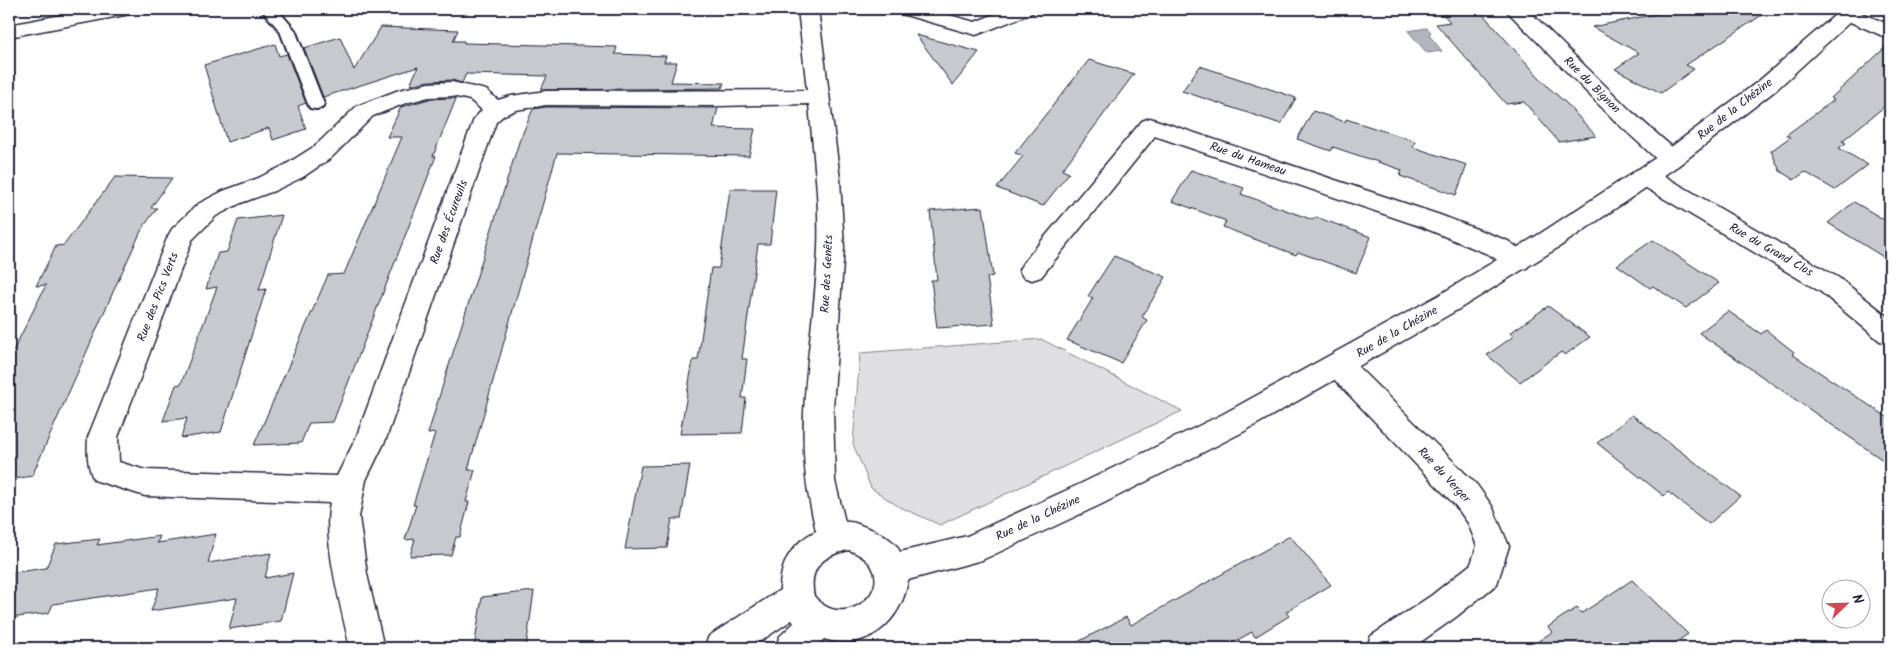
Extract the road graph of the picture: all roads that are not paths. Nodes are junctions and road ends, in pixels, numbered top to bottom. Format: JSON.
{"nodes":[{"id":1,"x":125,"y":9,"type":"edge"},
{"id":2,"x":269,"y":9,"type":"edge"},
{"id":3,"x":808,"y":9,"type":"edge"},
{"id":4,"x":905,"y":9,"type":"edge"},
{"id":5,"x":1025,"y":9,"type":"edge"},
{"id":6,"x":1515,"y":9,"type":"edge"},
{"id":7,"x":1851,"y":12,"type":"edge"},
{"id":8,"x":9,"y":31,"type":"edge"},
{"id":9,"x":1890,"y":33,"type":"edge"},
{"id":10,"x":819,"y":97,"type":"junction"},
{"id":11,"x":316,"y":104,"type":"dead end"},
{"id":12,"x":496,"y":110,"type":"junction"},
{"id":13,"x":1671,"y":158,"type":"junction"},
{"id":14,"x":1645,"y":176,"type":"junction"},
{"id":15,"x":1518,"y":260,"type":"junction"},
{"id":16,"x":1032,"y":270,"type":"dead end"},
{"id":17,"x":1890,"y":333,"type":"edge"},
{"id":18,"x":1338,"y":365,"type":"junction"},
{"id":19,"x":349,"y":490,"type":"junction"},
{"id":20,"x":834,"y":538,"type":"junction"},
{"id":21,"x":892,"y":569,"type":"junction"},
{"id":22,"x":808,"y":609,"type":"junction"},
{"id":23,"x":367,"y":648,"type":"edge"},
{"id":24,"x":721,"y":648,"type":"edge"},
{"id":25,"x":792,"y":648,"type":"edge"},
{"id":26,"x":1383,"y":648,"type":"edge"}],
"edges":[{"from":1,"to":8,"type":"street"},
{"from":2,"to":11,"type":"lane"},
{"from":3,"to":10,"type":"street","name":"Rue des Genêts"},
{"from":4,"to":5,"type":"street"},
{"from":6,"to":13,"type":"street","name":"Rue du Bignon"},
{"from":7,"to":9,"type":"street"},
{"from":7,"to":13,"type":"street","name":"Rue de la Chézine"},
{"from":10,"to":12,"type":"street"},
{"from":10,"to":20,"type":"street","name":"Rue des Genêts"},
{"from":12,"to":19,"type":"street","name":"Rue des Écureuils"},
{"from":12,"to":19,"type":"street","name":"Rue des Pics Verts"},
{"from":13,"to":14,"type":"street","name":"Rue de la Chézine"},
{"from":14,"to":15,"type":"street","name":"Rue de la Chézine"},
{"from":14,"to":17,"type":"street","name":"Rue du Grand Clos"},
{"from":15,"to":16,"type":"street","name":"Rue du Hameau"},
{"from":15,"to":18,"type":"street","name":"Rue de la Chézine"},
{"from":18,"to":21,"type":"street","name":"Rue de la Chézine"},
{"from":18,"to":26,"type":"street","name":"Rue du Verger"},
{"from":19,"to":23,"type":"street","name":"Rue des Écureuils"},
{"from":20,"to":21,"type":"street"},
{"from":20,"to":22,"type":"street"},
{"from":21,"to":22,"type":"street"},
{"from":22,"to":24,"type":"street"},
{"from":22,"to":25,"type":"street"}]}
